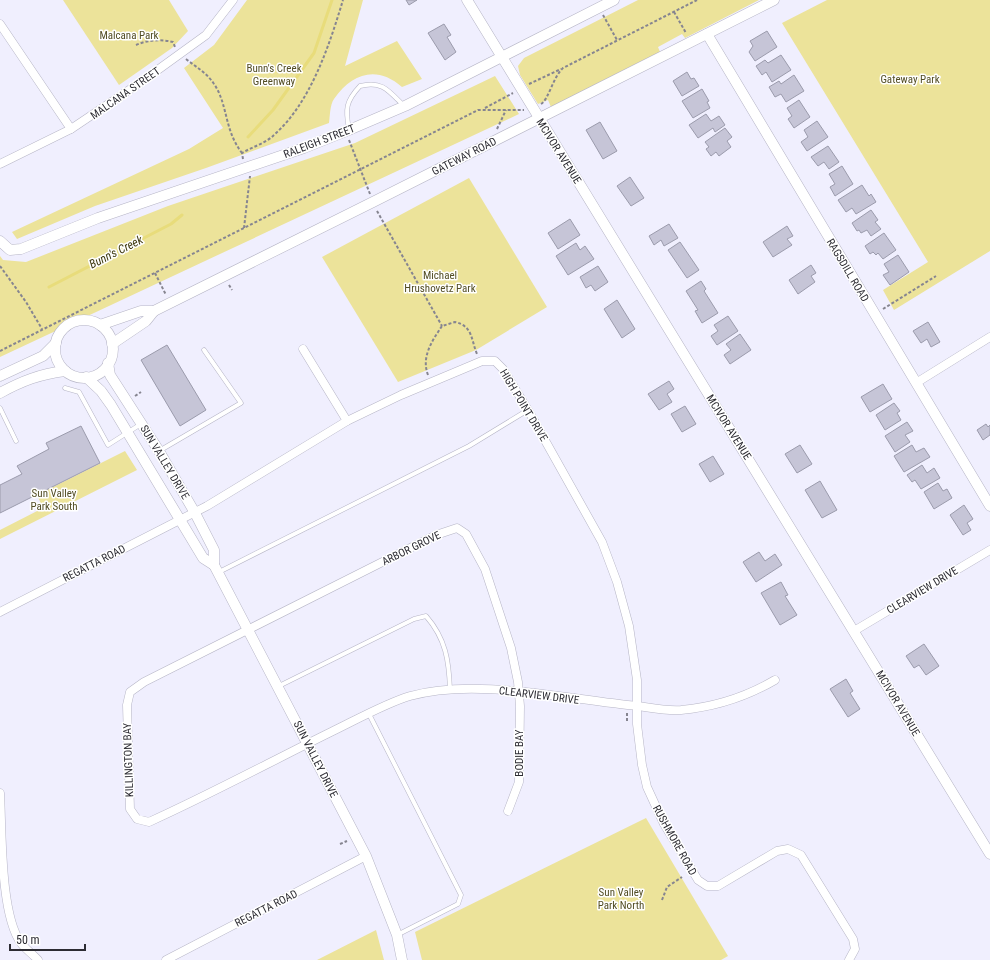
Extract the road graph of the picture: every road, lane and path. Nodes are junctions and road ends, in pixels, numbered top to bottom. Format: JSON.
{"nodes":[{"id":1,"x":233,"y":0,"type":"edge"},
{"id":2,"x":343,"y":0,"type":"edge"},
{"id":3,"x":467,"y":0,"type":"edge"},
{"id":4,"x":697,"y":0,"type":"edge"},
{"id":5,"x":774,"y":0,"type":"edge"},
{"id":6,"x":611,"y":1,"type":"edge"},
{"id":7,"x":598,"y":8,"type":"junction"},
{"id":8,"x":674,"y":12,"type":"junction"},
{"id":9,"x":0,"y":24,"type":"edge"},
{"id":10,"x":707,"y":34,"type":"junction"},
{"id":11,"x":617,"y":40,"type":"junction"},
{"id":12,"x":690,"y":42,"type":"junction"},
{"id":13,"x":136,"y":45,"type":"dead end"},
{"id":14,"x":180,"y":55,"type":"junction"},
{"id":15,"x":502,"y":57,"type":"junction"},
{"id":16,"x":405,"y":106,"type":"junction"},
{"id":17,"x":533,"y":108,"type":"junction"},
{"id":18,"x":507,"y":109,"type":"junction"},
{"id":19,"x":539,"y":118,"type":"junction"},
{"id":20,"x":71,"y":129,"type":"junction"},
{"id":21,"x":347,"y":131,"type":"junction"},
{"id":22,"x":496,"y":131,"type":"dead end"},
{"id":23,"x":242,"y":153,"type":"junction"},
{"id":24,"x":245,"y":163,"type":"junction"},
{"id":25,"x":0,"y":164,"type":"edge"},
{"id":26,"x":361,"y":169,"type":"junction"},
{"id":27,"x":373,"y":202,"type":"junction"},
{"id":28,"x":244,"y":228,"type":"junction"},
{"id":29,"x":0,"y":241,"type":"edge"},
{"id":30,"x":0,"y":266,"type":"edge"},
{"id":31,"x":155,"y":273,"type":"junction"},
{"id":32,"x":936,"y":276,"type":"dead end"},
{"id":33,"x":229,"y":285,"type":"dead end"},
{"id":34,"x":232,"y":290,"type":"dead end"},
{"id":35,"x":168,"y":292,"type":"dead end"},
{"id":36,"x":154,"y":311,"type":"junction"},
{"id":37,"x":875,"y":314,"type":"junction"},
{"id":38,"x":100,"y":325,"type":"junction"},
{"id":39,"x":442,"y":326,"type":"junction"},
{"id":40,"x":42,"y":329,"type":"junction"},
{"id":41,"x":990,"y":337,"type":"edge"},
{"id":42,"x":56,"y":343,"type":"junction"},
{"id":43,"x":112,"y":344,"type":"junction"},
{"id":44,"x":303,"y":349,"type":"dead end"},
{"id":45,"x":0,"y":350,"type":"edge"},
{"id":46,"x":204,"y":350,"type":"dead end"},
{"id":47,"x":480,"y":362,"type":"junction"},
{"id":48,"x":108,"y":363,"type":"junction"},
{"id":49,"x":65,"y":371,"type":"junction"},
{"id":50,"x":0,"y":376,"type":"edge"},
{"id":51,"x":86,"y":377,"type":"junction"},
{"id":52,"x":431,"y":382,"type":"junction"},
{"id":53,"x":916,"y":383,"type":"junction"},
{"id":54,"x":65,"y":388,"type":"dead end"},
{"id":55,"x":141,"y":392,"type":"dead end"},
{"id":56,"x":0,"y":393,"type":"edge"},
{"id":57,"x":135,"y":396,"type":"dead end"},
{"id":58,"x":0,"y":408,"type":"edge"},
{"id":59,"x":528,"y":410,"type":"junction"},
{"id":60,"x":347,"y":421,"type":"junction"},
{"id":61,"x":142,"y":424,"type":"junction"},
{"id":62,"x":128,"y":432,"type":"junction"},
{"id":63,"x":16,"y":441,"type":"dead end"},
{"id":64,"x":159,"y":451,"type":"junction"},
{"id":65,"x":990,"y":506,"type":"edge"},
{"id":66,"x":188,"y":516,"type":"junction"},
{"id":67,"x":990,"y":550,"type":"edge"},
{"id":68,"x":216,"y":568,"type":"junction"},
{"id":69,"x":0,"y":612,"type":"edge"},
{"id":70,"x":249,"y":629,"type":"junction"},
{"id":71,"x":854,"y":631,"type":"junction"},
{"id":72,"x":775,"y":680,"type":"dead end"},
{"id":73,"x":279,"y":686,"type":"junction"},
{"id":74,"x":450,"y":690,"type":"junction"},
{"id":75,"x":518,"y":692,"type":"junction"},
{"id":76,"x":637,"y":706,"type":"junction"},
{"id":77,"x":369,"y":714,"type":"junction"},
{"id":78,"x":308,"y":744,"type":"junction"},
{"id":79,"x":0,"y":793,"type":"edge"},
{"id":80,"x":508,"y":811,"type":"dead end"},
{"id":81,"x":348,"y":841,"type":"dead end"},
{"id":82,"x":340,"y":844,"type":"dead end"},
{"id":83,"x":990,"y":854,"type":"edge"},
{"id":84,"x":366,"y":856,"type":"junction"},
{"id":85,"x":682,"y":877,"type":"dead end"},
{"id":86,"x":662,"y":900,"type":"dead end"},
{"id":87,"x":397,"y":935,"type":"junction"},
{"id":88,"x":38,"y":960,"type":"edge"},
{"id":89,"x":166,"y":960,"type":"edge"},
{"id":90,"x":402,"y":960,"type":"edge"},
{"id":91,"x":850,"y":960,"type":"edge"}],
"edges":[{"from":1,"to":14,"type":"street","name":"MALCANA STREET"},
{"from":2,"to":23,"type":"path"},
{"from":3,"to":15,"type":"street","name":"MCIVOR AVENUE"},
{"from":4,"to":8,"type":"path"},
{"from":5,"to":10,"type":"street","name":"GATEWAY ROAD"},
{"from":6,"to":7,"type":"street","name":"RALEIGH STREET"},
{"from":7,"to":11,"type":"path"},
{"from":7,"to":15,"type":"street","name":"RALEIGH STREET"},
{"from":8,"to":11,"type":"path"},
{"from":8,"to":12,"type":"path"},
{"from":9,"to":20,"type":"street"},
{"from":10,"to":12,"type":"street","name":"GATEWAY ROAD"},
{"from":10,"to":37,"type":"street","name":"RAGSDILL ROAD"},
{"from":11,"to":17,"type":"path"},
{"from":12,"to":19,"type":"street","name":"GATEWAY ROAD"},
{"from":13,"to":14,"type":"path"},
{"from":14,"to":20,"type":"street","name":"MALCANA STREET"},
{"from":14,"to":23,"type":"path"},
{"from":15,"to":16,"type":"street","name":"RALEIGH STREET"},
{"from":15,"to":17,"type":"street","name":"MCIVOR AVENUE"},
{"from":16,"to":21,"type":"street","name":"RALEIGH STREET"},
{"from":16,"to":21,"type":"lane"},
{"from":17,"to":18,"type":"path"},
{"from":17,"to":19,"type":"street","name":"MCIVOR AVENUE"},
{"from":18,"to":22,"type":"path"},
{"from":18,"to":26,"type":"path"},
{"from":19,"to":27,"type":"street","name":"GATEWAY ROAD"},
{"from":19,"to":71,"type":"street","name":"MCIVOR AVENUE"},
{"from":20,"to":25,"type":"street","name":"MALCANA STREET"},
{"from":21,"to":24,"type":"street","name":"RALEIGH STREET"},
{"from":21,"to":26,"type":"path"},
{"from":23,"to":24,"type":"path"},
{"from":24,"to":28,"type":"path"},
{"from":24,"to":29,"type":"street","name":"RALEIGH STREET"},
{"from":26,"to":27,"type":"path"},
{"from":26,"to":28,"type":"path"},
{"from":27,"to":36,"type":"street","name":"GATEWAY ROAD"},
{"from":27,"to":39,"type":"path"},
{"from":28,"to":31,"type":"path"},
{"from":30,"to":40,"type":"path"},
{"from":31,"to":35,"type":"path"},
{"from":31,"to":40,"type":"path"},
{"from":32,"to":37,"type":"path"},
{"from":33,"to":34,"type":"path"},
{"from":36,"to":38,"type":"street","name":"GATEWAY ROAD"},
{"from":36,"to":43,"type":"street","name":"GATEWAY ROAD"},
{"from":37,"to":53,"type":"street","name":"RAGSDILL ROAD"},
{"from":38,"to":42,"type":"street"},
{"from":38,"to":43,"type":"street"},
{"from":39,"to":47,"type":"path"},
{"from":39,"to":52,"type":"path"},
{"from":40,"to":45,"type":"path"},
{"from":41,"to":53,"type":"street"},
{"from":42,"to":49,"type":"street"},
{"from":42,"to":50,"type":"street"},
{"from":43,"to":48,"type":"street"},
{"from":44,"to":60,"type":"street"},
{"from":46,"to":64,"type":"lane"},
{"from":47,"to":52,"type":"street","name":"HIGH POINT DRIVE"},
{"from":47,"to":59,"type":"street","name":"HIGH POINT DRIVE"},
{"from":48,"to":51,"type":"street"},
{"from":48,"to":61,"type":"street","name":"SUN VALLEY DRIVE"},
{"from":49,"to":51,"type":"street"},
{"from":49,"to":56,"type":"street"},
{"from":51,"to":62,"type":"street","name":"SUN VALLEY DRIVE"},
{"from":52,"to":60,"type":"street","name":"HIGH POINT DRIVE"},
{"from":53,"to":65,"type":"street","name":"RAGSDILL ROAD"},
{"from":54,"to":62,"type":"lane"},
{"from":55,"to":57,"type":"path"},
{"from":58,"to":63,"type":"lane"},
{"from":59,"to":68,"type":"lane"},
{"from":59,"to":76,"type":"street","name":"HIGH POINT DRIVE"},
{"from":60,"to":66,"type":"street","name":"HIGH POINT DRIVE"},
{"from":61,"to":62,"type":"lane"},
{"from":61,"to":64,"type":"street","name":"SUN VALLEY DRIVE"},
{"from":62,"to":66,"type":"street","name":"SUN VALLEY DRIVE"},
{"from":64,"to":66,"type":"street","name":"SUN VALLEY DRIVE"},
{"from":66,"to":68,"type":"street","name":"SUN VALLEY DRIVE"},
{"from":66,"to":68,"type":"street","name":"SUN VALLEY DRIVE"},
{"from":66,"to":69,"type":"street","name":"REGATTA ROAD"},
{"from":67,"to":71,"type":"street","name":"CLEARVIEW DRIVE"},
{"from":68,"to":70,"type":"street","name":"SUN VALLEY DRIVE"},
{"from":70,"to":73,"type":"street","name":"SUN VALLEY DRIVE"},
{"from":70,"to":75,"type":"street","name":"ARBOR GROVE"},
{"from":70,"to":78,"type":"street","name":"KILLINGTON BAY"},
{"from":71,"to":83,"type":"street","name":"MCIVOR AVENUE"},
{"from":72,"to":76,"type":"street","name":"CLEARVIEW DRIVE"},
{"from":73,"to":74,"type":"lane"},
{"from":73,"to":78,"type":"street","name":"SUN VALLEY DRIVE"},
{"from":74,"to":75,"type":"street","name":"CLEARVIEW DRIVE"},
{"from":74,"to":77,"type":"street","name":"CLEARVIEW DRIVE"},
{"from":75,"to":76,"type":"street","name":"CLEARVIEW DRIVE"},
{"from":75,"to":80,"type":"street","name":"BODIE BAY"},
{"from":76,"to":91,"type":"street","name":"RUSHMORE ROAD"},
{"from":77,"to":78,"type":"street","name":"CLEARVIEW DRIVE"},
{"from":77,"to":87,"type":"lane"},
{"from":78,"to":84,"type":"street","name":"SUN VALLEY DRIVE"},
{"from":79,"to":88,"type":"street"},
{"from":81,"to":82,"type":"path"},
{"from":84,"to":87,"type":"street","name":"SUN VALLEY DRIVE"},
{"from":84,"to":89,"type":"street","name":"REGATTA ROAD"},
{"from":85,"to":86,"type":"path"},
{"from":87,"to":90,"type":"street","name":"SUN VALLEY DRIVE"}]}
